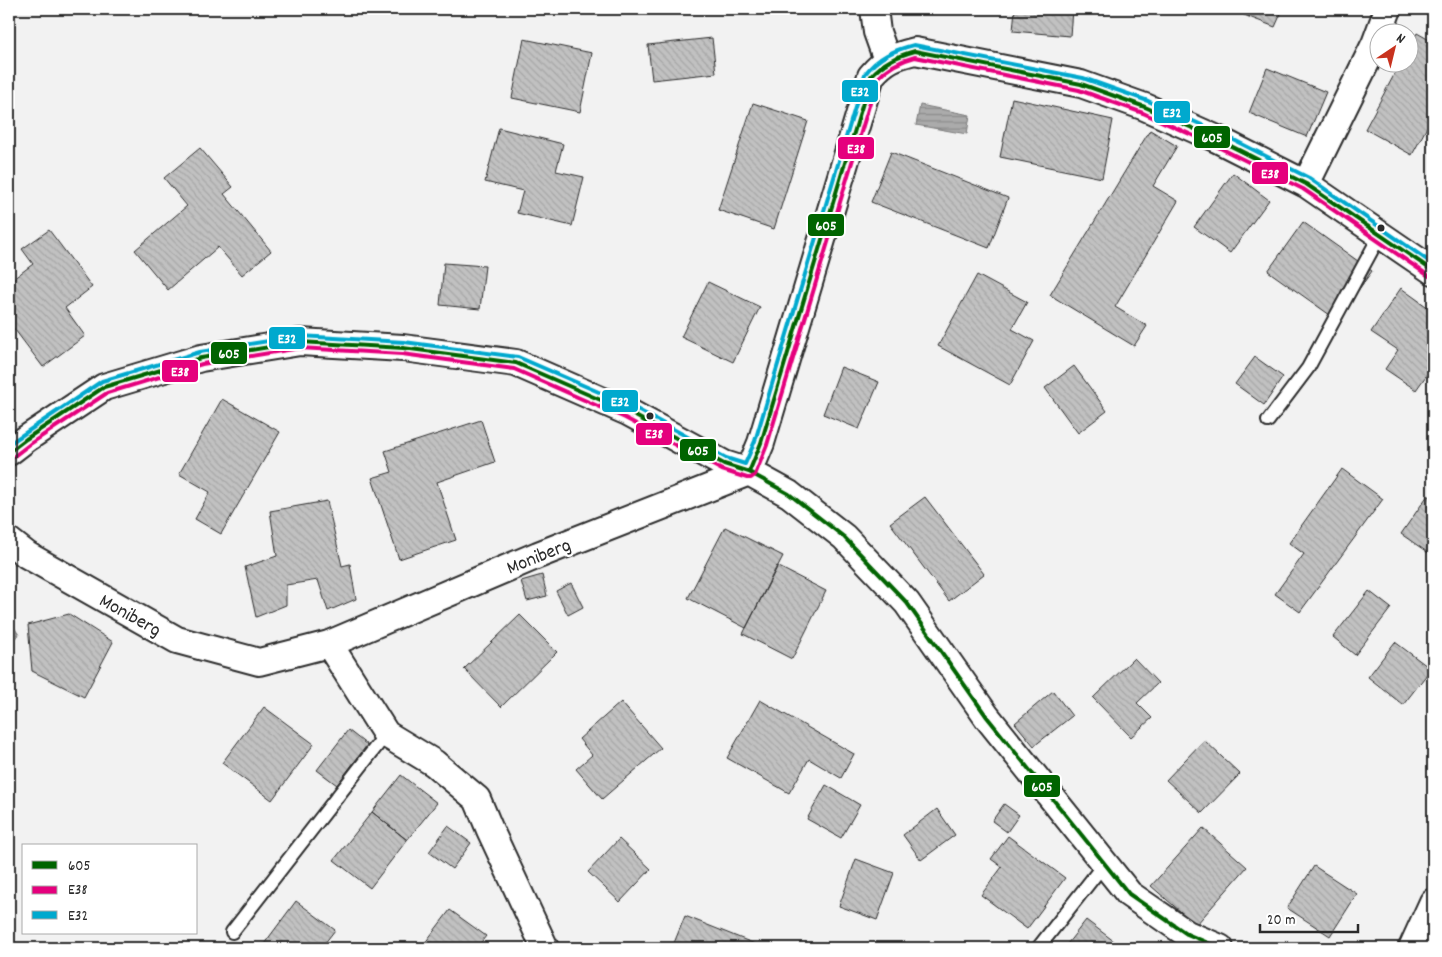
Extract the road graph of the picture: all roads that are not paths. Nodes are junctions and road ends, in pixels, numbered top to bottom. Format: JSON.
{"nodes":[{"id":1,"x":874,"y":9,"type":"edge"},
{"id":2,"x":1388,"y":9,"type":"edge"},
{"id":3,"x":887,"y":60,"type":"junction"},
{"id":4,"x":1306,"y":184,"type":"junction"},
{"id":5,"x":1380,"y":234,"type":"junction"},
{"id":6,"x":1433,"y":271,"type":"edge"},
{"id":7,"x":1268,"y":421,"type":"dead end"},
{"id":8,"x":9,"y":452,"type":"edge"},
{"id":9,"x":749,"y":472,"type":"junction"},
{"id":10,"x":15,"y":553,"type":"edge"},
{"id":11,"x":329,"y":644,"type":"junction"},
{"id":12,"x":386,"y":734,"type":"junction"},
{"id":13,"x":1104,"y":864,"type":"junction"},
{"id":14,"x":1433,"y":902,"type":"edge"},
{"id":15,"x":232,"y":932,"type":"dead end"},
{"id":16,"x":545,"y":948,"type":"edge"},
{"id":17,"x":1038,"y":948,"type":"edge"},
{"id":18,"x":1220,"y":948,"type":"edge"},
{"id":19,"x":1412,"y":948,"type":"edge"}],
"edges":[{"from":1,"to":3,"type":"street"},
{"from":2,"to":4,"type":"street"},
{"from":3,"to":4,"type":"street"},
{"from":3,"to":9,"type":"street"},
{"from":4,"to":5,"type":"street"},
{"from":5,"to":6,"type":"street"},
{"from":5,"to":7,"type":"lane"},
{"from":8,"to":9,"type":"street"},
{"from":9,"to":11,"type":"street","name":"Moniberg"},
{"from":9,"to":13,"type":"street"},
{"from":10,"to":11,"type":"street","name":"Moniberg"},
{"from":11,"to":12,"type":"street"},
{"from":12,"to":15,"type":"lane"},
{"from":12,"to":16,"type":"street"},
{"from":13,"to":17,"type":"lane"},
{"from":13,"to":18,"type":"street"},
{"from":14,"to":19,"type":"street"}]}
